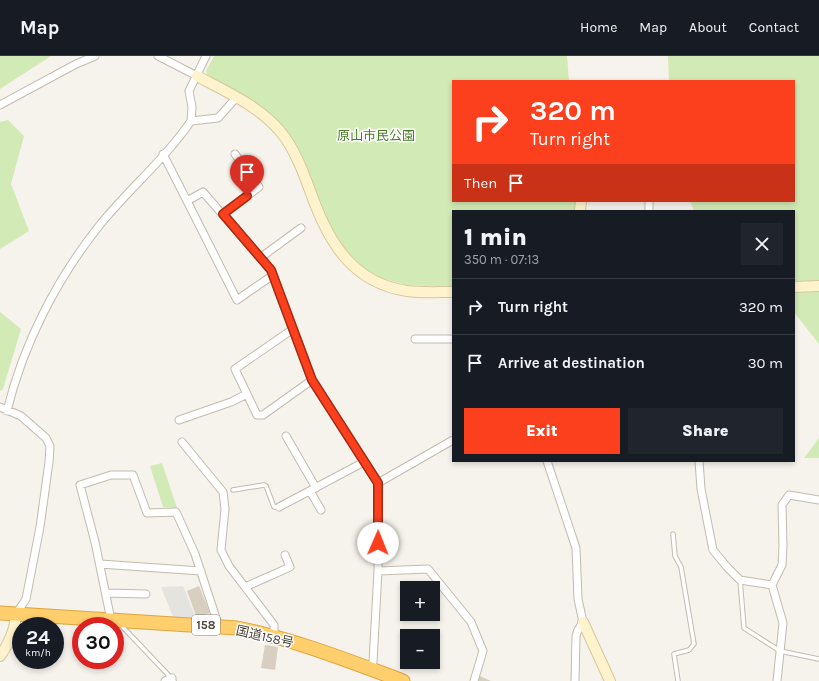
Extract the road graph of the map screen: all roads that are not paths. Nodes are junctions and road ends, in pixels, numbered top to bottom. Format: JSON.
{"nodes":[{"id":1,"x":95,"y":56,"type":"edge"},
{"id":2,"x":158,"y":56,"type":"edge"},
{"id":3,"x":206,"y":56,"type":"edge"},
{"id":4,"x":197,"y":76,"type":"junction"},
{"id":5,"x":236,"y":98,"type":"junction"},
{"id":6,"x":0,"y":105,"type":"edge"},
{"id":7,"x":191,"y":121,"type":"junction"},
{"id":8,"x":163,"y":154,"type":"junction"},
{"id":9,"x":235,"y":154,"type":"dead end"},
{"id":10,"x":187,"y":201,"type":"junction"},
{"id":11,"x":223,"y":214,"type":"junction"},
{"id":12,"x":301,"y":228,"type":"dead end"},
{"id":13,"x":260,"y":258,"type":"junction"},
{"id":14,"x":273,"y":275,"type":"junction"},
{"id":15,"x":819,"y":286,"type":"edge"},
{"id":16,"x":795,"y":287,"type":"edge"},
{"id":17,"x":452,"y":292,"type":"edge"},
{"id":18,"x":293,"y":329,"type":"junction"},
{"id":19,"x":416,"y":339,"type":"dead end"},
{"id":20,"x":452,"y":339,"type":"edge"},
{"id":21,"x":312,"y":380,"type":"junction"},
{"id":22,"x":247,"y":394,"type":"junction"},
{"id":23,"x":0,"y":407,"type":"edge"},
{"id":24,"x":7,"y":411,"type":"junction"},
{"id":25,"x":179,"y":420,"type":"dead end"},
{"id":26,"x":286,"y":436,"type":"dead end"},
{"id":27,"x":452,"y":441,"type":"edge"},
{"id":28,"x":182,"y":442,"type":"dead end"},
{"id":29,"x":364,"y":462,"type":"junction"},
{"id":30,"x":547,"y":462,"type":"edge"},
{"id":31,"x":699,"y":462,"type":"edge"},
{"id":32,"x":378,"y":483,"type":"junction"},
{"id":33,"x":233,"y":490,"type":"dead end"},
{"id":34,"x":313,"y":490,"type":"junction"},
{"id":35,"x":819,"y":500,"type":"edge"},
{"id":36,"x":279,"y":507,"type":"joint"},
{"id":37,"x":321,"y":510,"type":"dead end"},
{"id":38,"x":673,"y":534,"type":"dead end"},
{"id":39,"x":285,"y":554,"type":"dead end"},
{"id":40,"x":100,"y":564,"type":"junction"},
{"id":41,"x":201,"y":571,"type":"junction"},
{"id":42,"x":378,"y":571,"type":"junction"},
{"id":43,"x":740,"y":580,"type":"junction"},
{"id":44,"x":772,"y":585,"type":"junction"},
{"id":45,"x":245,"y":587,"type":"junction"},
{"id":46,"x":106,"y":593,"type":"junction"},
{"id":47,"x":146,"y":594,"type":"dead end"},
{"id":48,"x":0,"y":613,"type":"edge"},
{"id":49,"x":16,"y":614,"type":"junction"},
{"id":50,"x":72,"y":617,"type":"edge"},
{"id":51,"x":113,"y":617,"type":"edge"},
{"id":52,"x":124,"y":621,"type":"edge"},
{"id":53,"x":583,"y":622,"type":"junction"},
{"id":54,"x":219,"y":627,"type":"junction"},
{"id":55,"x":124,"y":631,"type":"edge"},
{"id":56,"x":274,"y":636,"type":"junction"},
{"id":57,"x":780,"y":651,"type":"junction"},
{"id":58,"x":0,"y":656,"type":"edge"},
{"id":59,"x":819,"y":659,"type":"edge"},
{"id":60,"x":371,"y":669,"type":"junction"},
{"id":61,"x":170,"y":680,"type":"edge"},
{"id":62,"x":403,"y":681,"type":"edge"},
{"id":63,"x":474,"y":681,"type":"edge"},
{"id":64,"x":575,"y":681,"type":"edge"},
{"id":65,"x":610,"y":681,"type":"edge"},
{"id":66,"x":678,"y":681,"type":"edge"},
{"id":67,"x":777,"y":681,"type":"edge"}],
"edges":[{"from":1,"to":6,"type":"street"},
{"from":2,"to":4,"type":"street"},
{"from":3,"to":4,"type":"street"},
{"from":4,"to":5,"type":"street"},
{"from":4,"to":7,"type":"street"},
{"from":5,"to":7,"type":"street"},
{"from":5,"to":17,"type":"street"},
{"from":7,"to":8,"type":"street"},
{"from":8,"to":10,"type":"street"},
{"from":8,"to":24,"type":"street"},
{"from":9,"to":11,"type":"street"},
{"from":10,"to":11,"type":"street"},
{"from":10,"to":14,"type":"street"},
{"from":11,"to":13,"type":"street"},
{"from":12,"to":13,"type":"street"},
{"from":13,"to":14,"type":"street"},
{"from":14,"to":18,"type":"street"},
{"from":15,"to":16,"type":"street"},
{"from":18,"to":21,"type":"street"},
{"from":18,"to":22,"type":"street"},
{"from":19,"to":20,"type":"street"},
{"from":21,"to":22,"type":"street"},
{"from":21,"to":29,"type":"street"},
{"from":22,"to":25,"type":"street"},
{"from":23,"to":24,"type":"street"},
{"from":24,"to":49,"type":"street"},
{"from":26,"to":34,"type":"street"},
{"from":27,"to":32,"type":"street"},
{"from":28,"to":45,"type":"street"},
{"from":29,"to":32,"type":"street"},
{"from":29,"to":34,"type":"street"},
{"from":30,"to":53,"type":"street"},
{"from":31,"to":43,"type":"street"},
{"from":32,"to":42,"type":"street"},
{"from":33,"to":36,"type":"lane"},
{"from":34,"to":36,"type":"street"},
{"from":34,"to":37,"type":"street"},
{"from":35,"to":44,"type":"street"},
{"from":38,"to":66,"type":"lane"},
{"from":39,"to":45,"type":"street"},
{"from":40,"to":41,"type":"street"},
{"from":40,"to":41,"type":"street"},
{"from":40,"to":46,"type":"street"},
{"from":41,"to":54,"type":"street"},
{"from":42,"to":60,"type":"street"},
{"from":42,"to":63,"type":"street"},
{"from":43,"to":44,"type":"street"},
{"from":43,"to":57,"type":"lane"},
{"from":44,"to":57,"type":"street"},
{"from":45,"to":56,"type":"street"},
{"from":46,"to":47,"type":"street"},
{"from":46,"to":51,"type":"street"},
{"from":48,"to":49,"type":"highway","name":"国道158号","number":"158"},
{"from":49,"to":50,"type":"highway","name":"国道158号","number":"158"},
{"from":49,"to":58,"type":"street"},
{"from":52,"to":54,"type":"highway","name":"国道158号","number":"158"},
{"from":53,"to":64,"type":"street"},
{"from":53,"to":65,"type":"street"},
{"from":54,"to":56,"type":"highway","name":"国道158号","number":"158"},
{"from":55,"to":61,"type":"lane"},
{"from":56,"to":60,"type":"highway","name":"国道158号","number":"158"},
{"from":57,"to":59,"type":"lane"},
{"from":57,"to":67,"type":"street"},
{"from":60,"to":62,"type":"highway","name":"国道158号","number":"158"}]}
